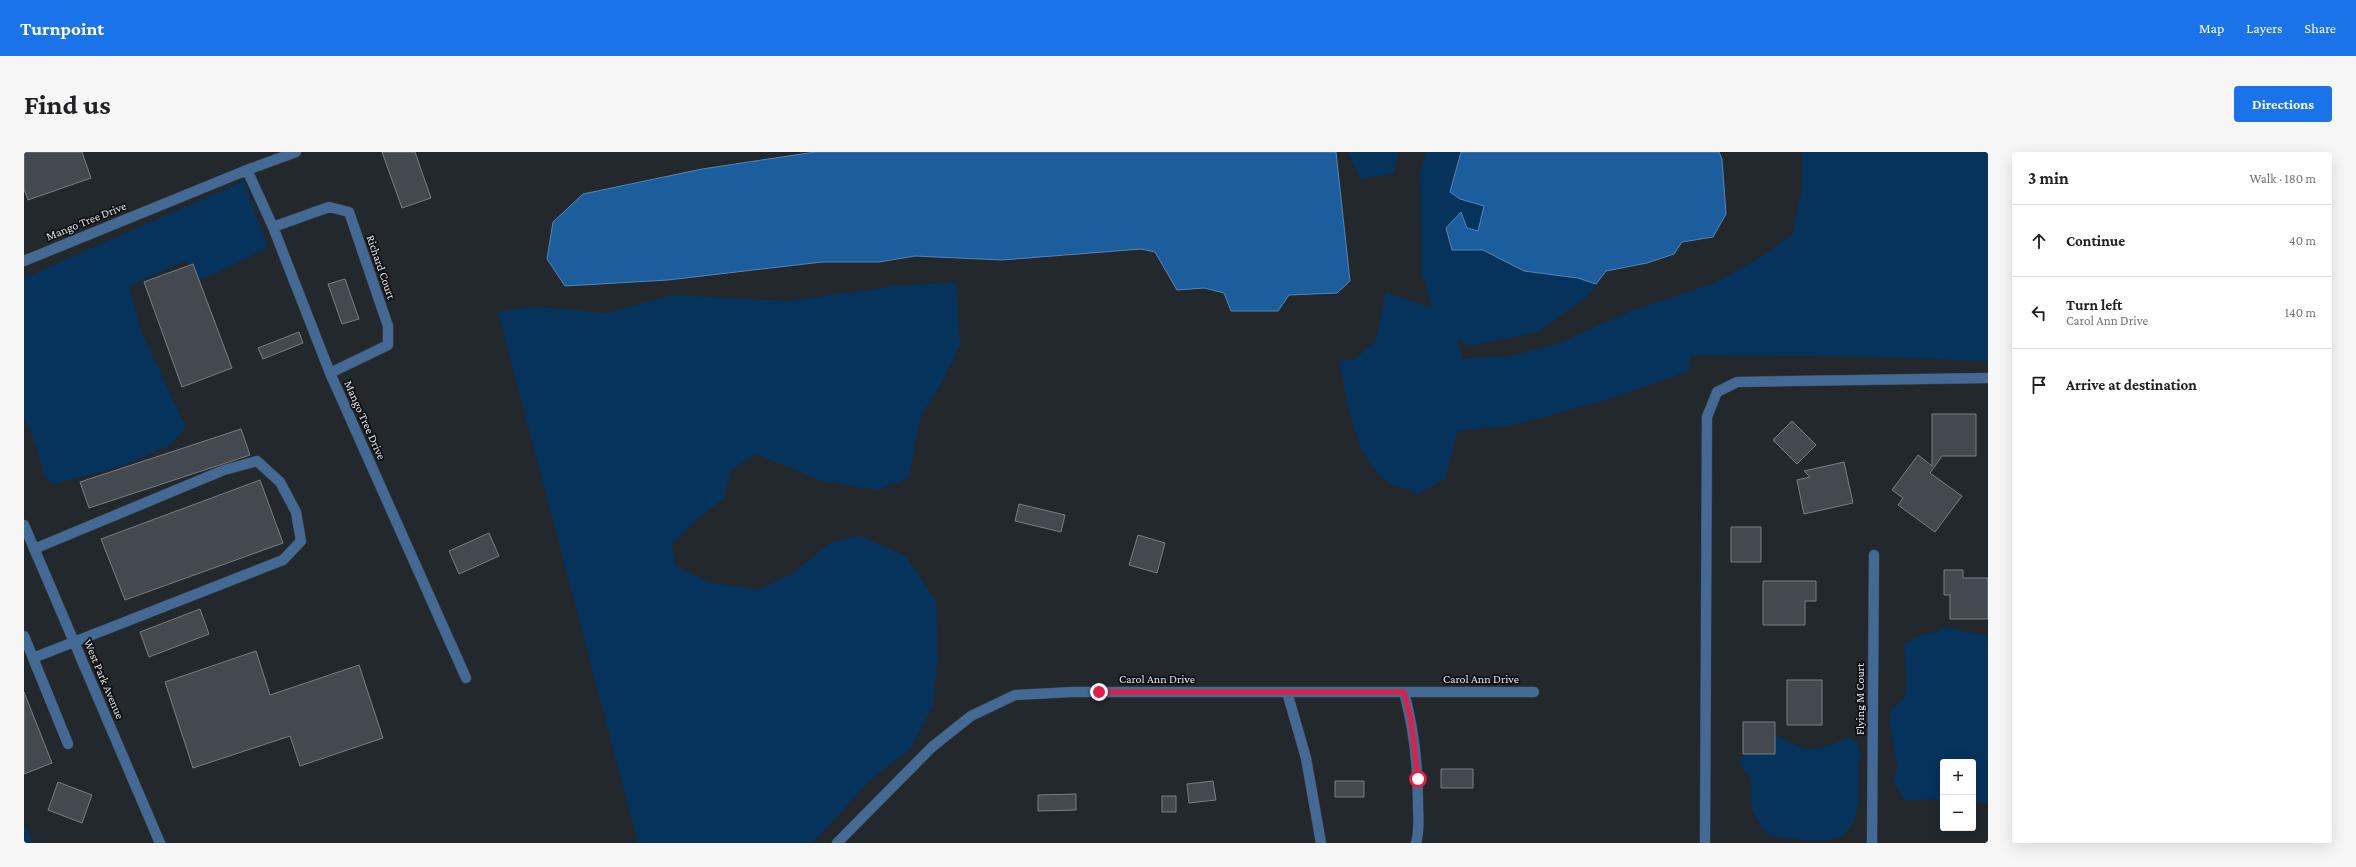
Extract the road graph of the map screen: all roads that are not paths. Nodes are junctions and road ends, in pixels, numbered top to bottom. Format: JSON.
{"nodes":[{"id":1,"x":296,"y":152,"type":"edge"},
{"id":2,"x":284,"y":154,"type":"edge"},
{"id":3,"x":247,"y":170,"type":"junction"},
{"id":4,"x":273,"y":227,"type":"junction"},
{"id":5,"x":24,"y":261,"type":"edge"},
{"id":6,"x":330,"y":373,"type":"junction"},
{"id":7,"x":1988,"y":378,"type":"edge"},
{"id":8,"x":24,"y":525,"type":"edge"},
{"id":9,"x":34,"y":549,"type":"junction"},
{"id":10,"x":1874,"y":555,"type":"dead end"},
{"id":11,"x":24,"y":636,"type":"edge"},
{"id":12,"x":73,"y":640,"type":"junction"},
{"id":13,"x":33,"y":658,"type":"junction"},
{"id":14,"x":466,"y":678,"type":"dead end"},
{"id":15,"x":1287,"y":692,"type":"junction"},
{"id":16,"x":1404,"y":692,"type":"junction"},
{"id":17,"x":1534,"y":692,"type":"dead end"},
{"id":18,"x":68,"y":744,"type":"dead end"},
{"id":19,"x":160,"y":843,"type":"edge"},
{"id":20,"x":837,"y":843,"type":"edge"},
{"id":21,"x":1321,"y":843,"type":"edge"},
{"id":22,"x":1416,"y":843,"type":"edge"},
{"id":23,"x":1706,"y":843,"type":"edge"},
{"id":24,"x":1872,"y":843,"type":"edge"}],
"edges":[{"from":1,"to":2,"type":"street","name":"Mango Tree Drive"},
{"from":2,"to":3,"type":"street","name":"Mango Tree Drive"},
{"from":3,"to":4,"type":"street","name":"Mango Tree Drive"},
{"from":3,"to":5,"type":"street","name":"Mango Tree Drive"},
{"from":4,"to":6,"type":"street","name":"Mango Tree Drive"},
{"from":4,"to":6,"type":"street","name":"Richard Court"},
{"from":6,"to":14,"type":"street","name":"Mango Tree Drive"},
{"from":7,"to":23,"type":"street"},
{"from":8,"to":9,"type":"street","name":"West Park Avenue"},
{"from":9,"to":12,"type":"street","name":"West Park Avenue"},
{"from":9,"to":12,"type":"street"},
{"from":10,"to":24,"type":"street","name":"Flying M Court"},
{"from":11,"to":13,"type":"street"},
{"from":12,"to":13,"type":"street"},
{"from":12,"to":19,"type":"street","name":"West Park Avenue"},
{"from":13,"to":18,"type":"street"},
{"from":15,"to":16,"type":"street","name":"Carol Ann Drive"},
{"from":15,"to":20,"type":"street","name":"Carol Ann Drive"},
{"from":15,"to":21,"type":"street"},
{"from":16,"to":17,"type":"street","name":"Carol Ann Drive"},
{"from":16,"to":22,"type":"street"}]}
